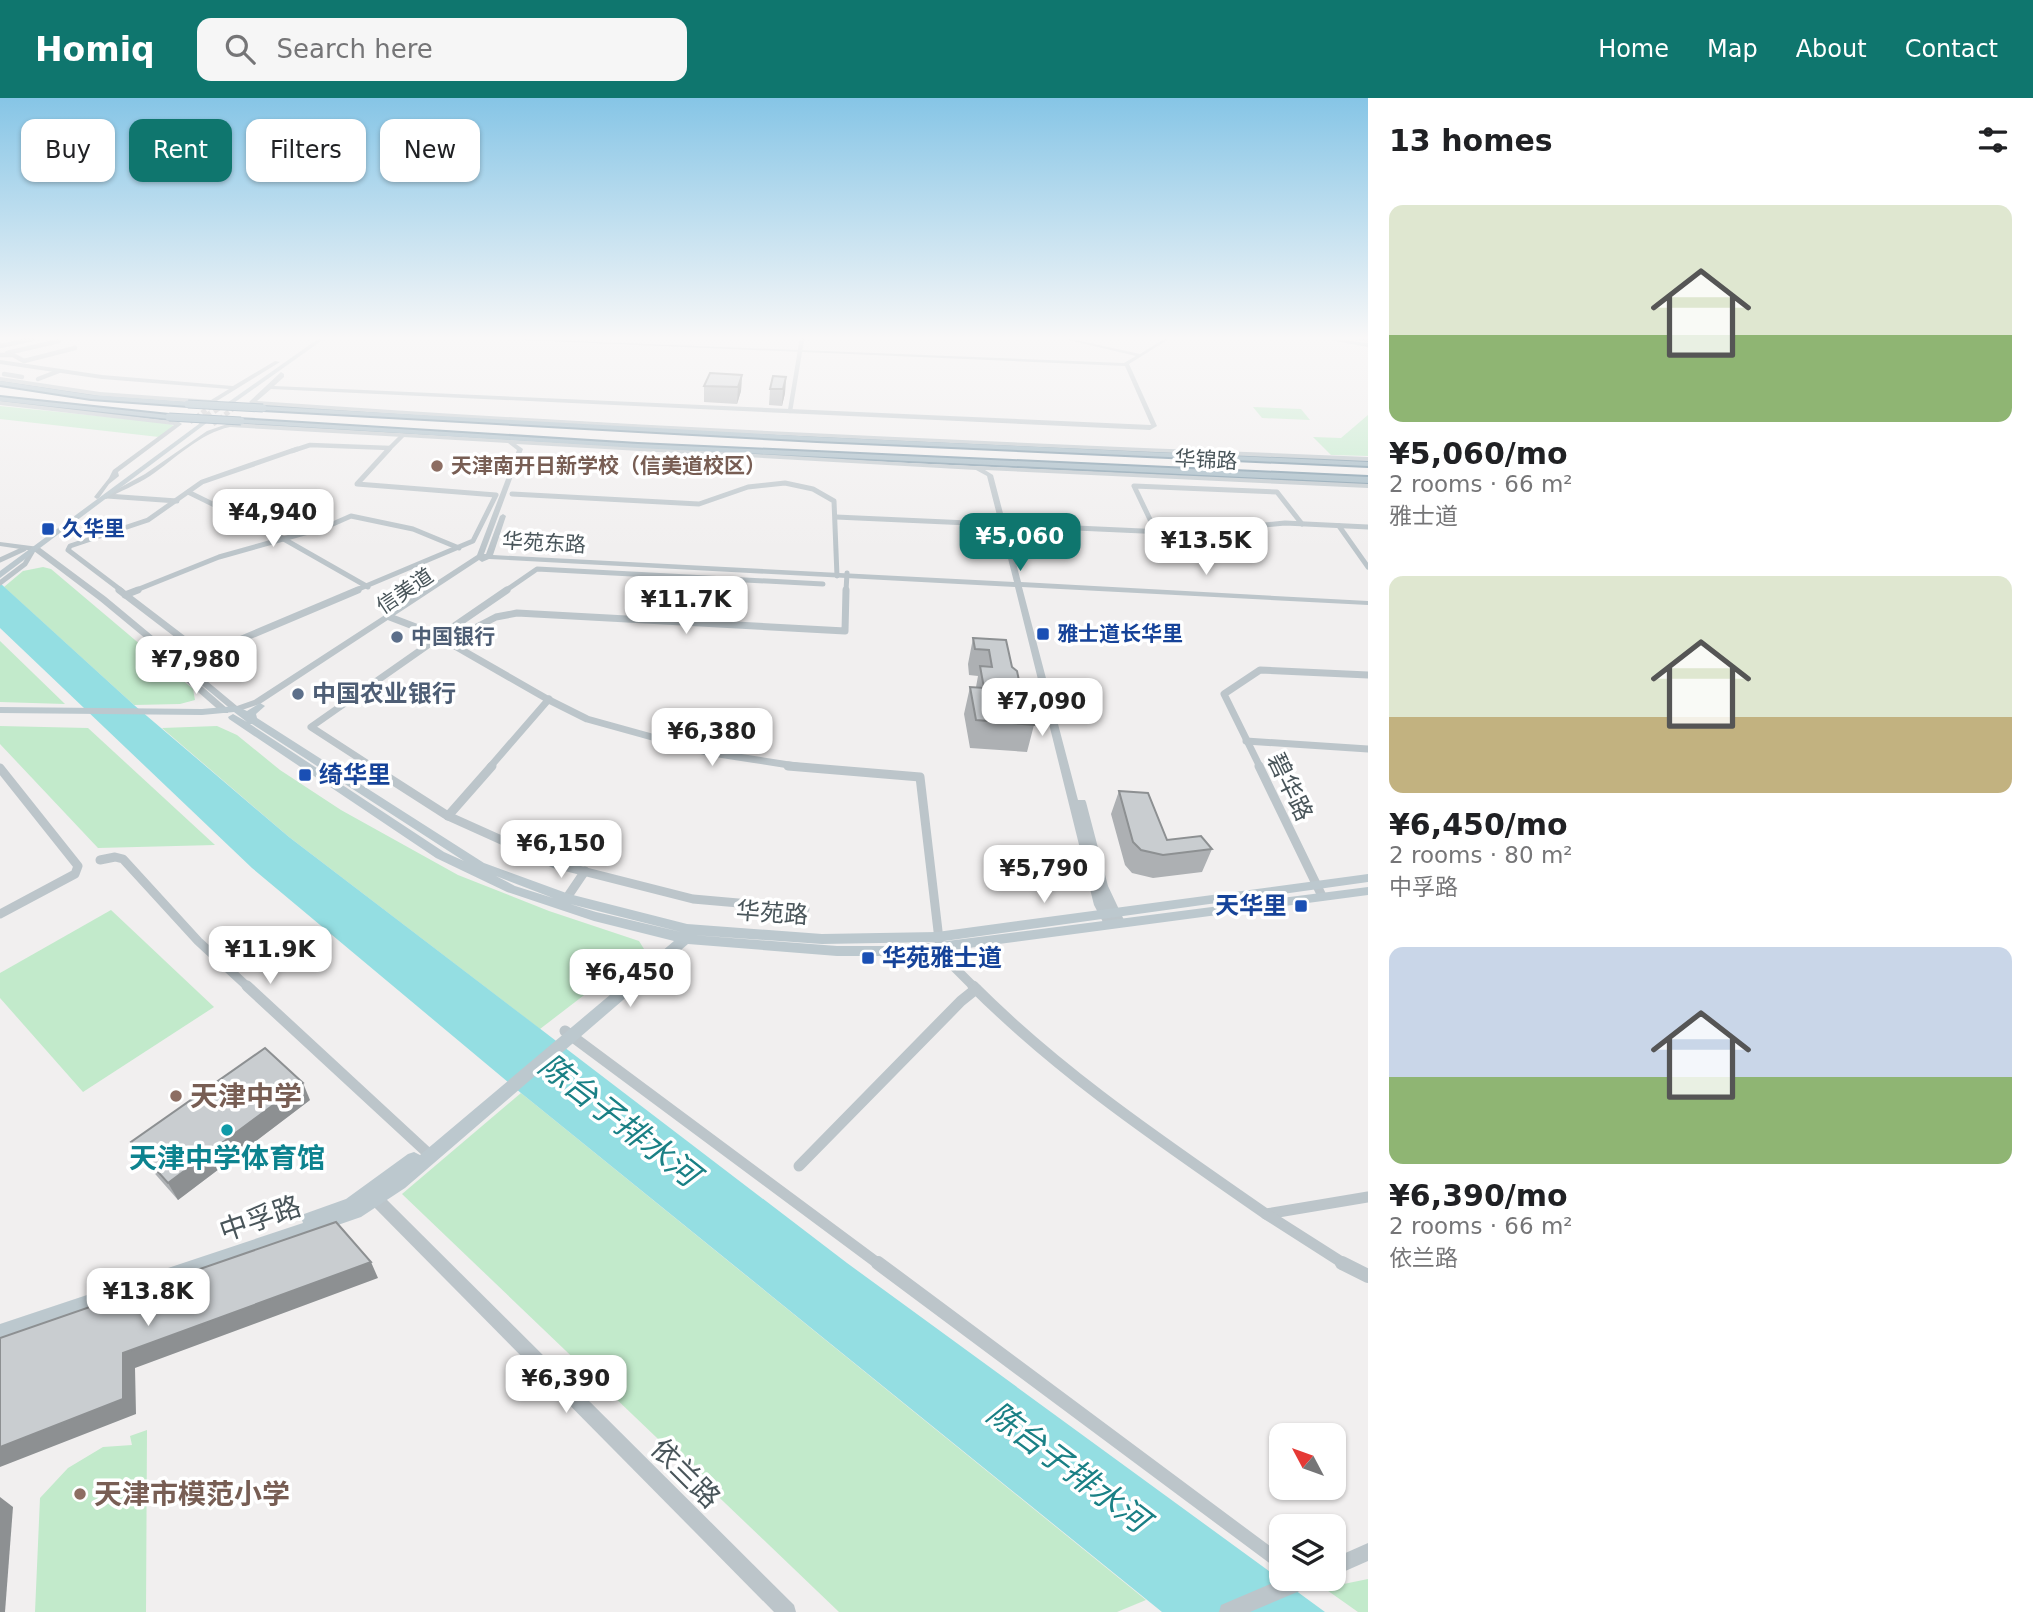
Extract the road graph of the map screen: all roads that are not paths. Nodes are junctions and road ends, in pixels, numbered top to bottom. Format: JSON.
{"nodes":[{"id":1,"x":67,"y":410,"type":"edge"},
{"id":2,"x":90,"y":410,"type":"edge"},
{"id":3,"x":291,"y":410,"type":"edge"},
{"id":4,"x":374,"y":410,"type":"edge"},
{"id":5,"x":761,"y":410,"type":"edge"},
{"id":6,"x":1142,"y":410,"type":"edge"},
{"id":7,"x":790,"y":411,"type":"joint"},
{"id":8,"x":202,"y":422,"type":"junction"},
{"id":9,"x":635,"y":426,"type":"junction"},
{"id":10,"x":676,"y":432,"type":"junction"},
{"id":11,"x":402,"y":436,"type":"junction"},
{"id":12,"x":508,"y":443,"type":"junction"},
{"id":13,"x":538,"y":445,"type":"junction"},
{"id":14,"x":638,"y":446,"type":"junction"},
{"id":15,"x":578,"y":447,"type":"junction"},
{"id":16,"x":969,"y":447,"type":"junction"},
{"id":17,"x":1042,"y":447,"type":"junction"},
{"id":18,"x":390,"y":448,"type":"junction"},
{"id":19,"x":860,"y":457,"type":"junction"},
{"id":20,"x":1368,"y":462,"type":"edge"},
{"id":21,"x":909,"y":465,"type":"junction"},
{"id":22,"x":974,"y":468,"type":"junction"},
{"id":23,"x":1002,"y":470,"type":"junction"},
{"id":24,"x":111,"y":479,"type":"junction"},
{"id":25,"x":137,"y":481,"type":"junction"},
{"id":26,"x":1368,"y":483,"type":"edge"},
{"id":27,"x":188,"y":492,"type":"junction"},
{"id":28,"x":512,"y":494,"type":"junction"},
{"id":29,"x":102,"y":497,"type":"junction"},
{"id":30,"x":177,"y":501,"type":"junction"},
{"id":31,"x":836,"y":517,"type":"junction"},
{"id":32,"x":1302,"y":524,"type":"junction"},
{"id":33,"x":1004,"y":525,"type":"junction"},
{"id":34,"x":1339,"y":526,"type":"junction"},
{"id":35,"x":1368,"y":527,"type":"edge"},
{"id":36,"x":1156,"y":532,"type":"junction"},
{"id":37,"x":282,"y":538,"type":"junction"},
{"id":38,"x":0,"y":545,"type":"edge"},
{"id":39,"x":458,"y":548,"type":"junction"},
{"id":40,"x":30,"y":549,"type":"junction"},
{"id":41,"x":483,"y":558,"type":"junction"},
{"id":42,"x":0,"y":560,"type":"edge"},
{"id":43,"x":1368,"y":567,"type":"edge"},
{"id":44,"x":3,"y":573,"type":"edge"},
{"id":45,"x":837,"y":574,"type":"junction"},
{"id":46,"x":847,"y":575,"type":"junction"},
{"id":47,"x":0,"y":583,"type":"edge"},
{"id":48,"x":823,"y":584,"type":"dead end"},
{"id":49,"x":368,"y":587,"type":"junction"},
{"id":50,"x":1022,"y":587,"type":"junction"},
{"id":51,"x":125,"y":595,"type":"junction"},
{"id":52,"x":1368,"y":602,"type":"edge"},
{"id":53,"x":391,"y":617,"type":"junction"},
{"id":54,"x":440,"y":640,"type":"junction"},
{"id":55,"x":1368,"y":675,"type":"edge"},
{"id":56,"x":549,"y":699,"type":"junction"},
{"id":57,"x":260,"y":706,"type":"joint"},
{"id":58,"x":0,"y":710,"type":"edge"},
{"id":59,"x":67,"y":713,"type":"junction"},
{"id":60,"x":237,"y":714,"type":"junction"},
{"id":61,"x":0,"y":716,"type":"edge"},
{"id":62,"x":1246,"y":741,"type":"junction"},
{"id":63,"x":1368,"y":749,"type":"edge"},
{"id":64,"x":368,"y":764,"type":"junction"},
{"id":65,"x":0,"y":768,"type":"edge"},
{"id":66,"x":339,"y":782,"type":"junction"},
{"id":67,"x":448,"y":816,"type":"junction"},
{"id":68,"x":100,"y":860,"type":"dead end"},
{"id":69,"x":585,"y":872,"type":"junction"},
{"id":70,"x":1368,"y":878,"type":"edge"},
{"id":71,"x":1319,"y":890,"type":"junction"},
{"id":72,"x":1368,"y":891,"type":"edge"},
{"id":73,"x":563,"y":902,"type":"junction"},
{"id":74,"x":805,"y":909,"type":"dead end"},
{"id":75,"x":1108,"y":913,"type":"junction"},
{"id":76,"x":0,"y":914,"type":"edge"},
{"id":77,"x":712,"y":937,"type":"junction"},
{"id":78,"x":678,"y":940,"type":"junction"},
{"id":79,"x":938,"y":942,"type":"junction"},
{"id":80,"x":976,"y":989,"type":"junction"},
{"id":81,"x":566,"y":1035,"type":"junction"},
{"id":82,"x":428,"y":1153,"type":"junction"},
{"id":83,"x":799,"y":1166,"type":"dead end"},
{"id":84,"x":373,"y":1196,"type":"junction"},
{"id":85,"x":1368,"y":1197,"type":"edge"},
{"id":86,"x":1266,"y":1214,"type":"junction"},
{"id":87,"x":1368,"y":1276,"type":"edge"},
{"id":88,"x":0,"y":1326,"type":"edge"},
{"id":89,"x":0,"y":1333,"type":"edge"},
{"id":90,"x":1368,"y":1552,"type":"edge"},
{"id":91,"x":1269,"y":1554,"type":"edge"},
{"id":92,"x":1346,"y":1562,"type":"edge"},
{"id":93,"x":1277,"y":1591,"type":"edge"},
{"id":94,"x":787,"y":1612,"type":"edge"},
{"id":95,"x":1228,"y":1612,"type":"edge"}],
"edges":[{"from":1,"to":24,"type":"street"},
{"from":2,"to":14,"type":"highway","bridge":true},
{"from":3,"to":10,"type":"highway","bridge":true},
{"from":4,"to":9,"type":"street"},
{"from":5,"to":7,"type":"street"},
{"from":6,"to":7,"type":"street"},
{"from":8,"to":24,"type":"street"},
{"from":8,"to":25,"type":"street"},
{"from":8,"to":29,"type":"main road"},
{"from":9,"to":10,"type":"highway"},
{"from":9,"to":17,"type":"street"},
{"from":10,"to":16,"type":"highway"},
{"from":11,"to":12,"type":"street","name":"华锦路"},
{"from":11,"to":18,"type":"street"},
{"from":11,"to":25,"type":"street","name":"华锦路"},
{"from":12,"to":13,"type":"street","name":"华锦路"},
{"from":12,"to":41,"type":"street"},
{"from":13,"to":15,"type":"street","name":"华锦路"},
{"from":13,"to":28,"type":"street"},
{"from":14,"to":15,"type":"street"},
{"from":14,"to":19,"type":"highway"},
{"from":15,"to":21,"type":"street","name":"华锦路"},
{"from":16,"to":17,"type":"street"},
{"from":16,"to":20,"type":"highway"},
{"from":17,"to":20,"type":"street"},
{"from":18,"to":27,"type":"street"},
{"from":18,"to":39,"type":"street"},
{"from":19,"to":21,"type":"highway"},
{"from":19,"to":26,"type":"highway"},
{"from":21,"to":22,"type":"street","name":"华锦路"},
{"from":22,"to":23,"type":"street","name":"华锦路"},
{"from":22,"to":33,"type":"street"},
{"from":23,"to":26,"type":"street","name":"华锦路"},
{"from":23,"to":33,"type":"street"},
{"from":24,"to":29,"type":"street"},
{"from":25,"to":29,"type":"street"},
{"from":27,"to":30,"type":"street"},
{"from":27,"to":37,"type":"street"},
{"from":28,"to":31,"type":"street"},
{"from":28,"to":41,"type":"street"},
{"from":29,"to":30,"type":"street"},
{"from":29,"to":40,"type":"main road"},
{"from":30,"to":51,"type":"street"},
{"from":31,"to":33,"type":"street"},
{"from":31,"to":45,"type":"street"},
{"from":32,"to":34,"type":"street"},
{"from":32,"to":36,"type":"street"},
{"from":32,"to":36,"type":"street"},
{"from":33,"to":36,"type":"street"},
{"from":33,"to":50,"type":"street"},
{"from":34,"to":35,"type":"street"},
{"from":34,"to":43,"type":"street"},
{"from":37,"to":39,"type":"street"},
{"from":37,"to":49,"type":"street"},
{"from":37,"to":51,"type":"street"},
{"from":38,"to":40,"type":"street"},
{"from":39,"to":49,"type":"street"},
{"from":40,"to":42,"type":"street"},
{"from":40,"to":44,"type":"main road"},
{"from":40,"to":60,"type":"street"},
{"from":41,"to":45,"type":"street","name":"华苑东路"},
{"from":41,"to":45,"type":"street","name":"华苑东路"},
{"from":41,"to":53,"type":"street","name":"信美道"},
{"from":44,"to":47,"type":"street"},
{"from":45,"to":46,"type":"street","name":"华苑东路"},
{"from":46,"to":50,"type":"street","name":"华苑东路"},
{"from":46,"to":50,"type":"street","name":"华苑东路"},
{"from":46,"to":54,"type":"street"},
{"from":48,"to":54,"type":"street"},
{"from":49,"to":51,"type":"street"},
{"from":50,"to":52,"type":"street"},
{"from":50,"to":75,"type":"street"},
{"from":53,"to":54,"type":"street"},
{"from":53,"to":57,"type":"street","name":"信美道"},
{"from":53,"to":60,"type":"street","name":"信美道"},
{"from":54,"to":56,"type":"street"},
{"from":54,"to":64,"type":"street"},
{"from":55,"to":62,"type":"street","name":"碧华路"},
{"from":56,"to":67,"type":"street"},
{"from":56,"to":79,"type":"street"},
{"from":57,"to":60,"type":"main road"},
{"from":58,"to":59,"type":"main road"},
{"from":59,"to":60,"type":"main road"},
{"from":59,"to":61,"type":"main road"},
{"from":60,"to":66,"type":"main road"},
{"from":60,"to":66,"type":"main road"},
{"from":62,"to":63,"type":"street"},
{"from":62,"to":71,"type":"street","name":"碧华路"},
{"from":64,"to":66,"type":"street"},
{"from":64,"to":67,"type":"street"},
{"from":65,"to":76,"type":"street"},
{"from":66,"to":73,"type":"main road"},
{"from":67,"to":69,"type":"street"},
{"from":68,"to":82,"type":"street"},
{"from":69,"to":73,"type":"street"},
{"from":69,"to":74,"type":"street"},
{"from":70,"to":71,"type":"main road"},
{"from":71,"to":72,"type":"main road"},
{"from":71,"to":75,"type":"main road"},
{"from":73,"to":78,"type":"main road"},
{"from":73,"to":78,"type":"main road"},
{"from":75,"to":79,"type":"main road","name":"华苑路"},
{"from":77,"to":78,"type":"main road"},
{"from":77,"to":78,"type":"main road"},
{"from":77,"to":79,"type":"main road","name":"华苑路"},
{"from":78,"to":81,"type":"main road"},
{"from":79,"to":80,"type":"street"},
{"from":80,"to":83,"type":"street"},
{"from":80,"to":86,"type":"street"},
{"from":81,"to":82,"type":"main road","name":"中孚路"},
{"from":81,"to":91,"type":"street"},
{"from":82,"to":84,"type":"main road","name":"中孚路"},
{"from":84,"to":88,"type":"main road","name":"中孚路"},
{"from":84,"to":89,"type":"main road","name":"中孚路"},
{"from":84,"to":94,"type":"street","name":"依兰路"},
{"from":85,"to":86,"type":"street"},
{"from":86,"to":87,"type":"street"},
{"from":90,"to":92,"type":"street"},
{"from":93,"to":95,"type":"street"}]}
